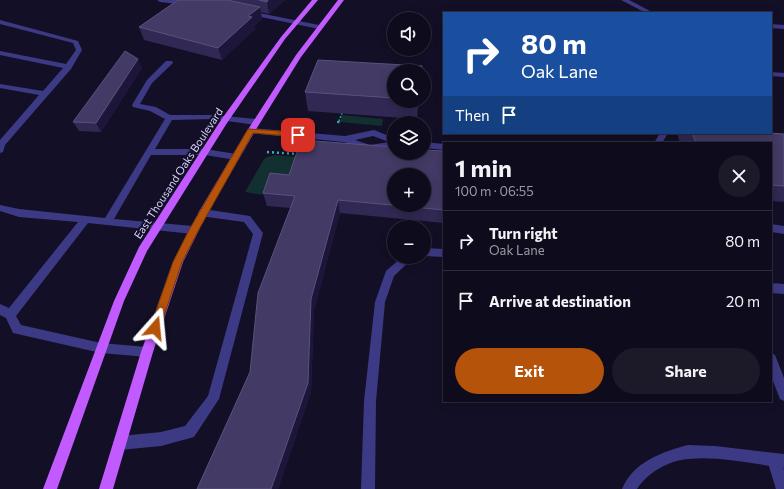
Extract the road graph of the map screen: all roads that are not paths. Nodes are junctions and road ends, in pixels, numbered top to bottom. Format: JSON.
{"nodes":[{"id":1,"x":160,"y":0,"type":"edge"},
{"id":2,"x":315,"y":0,"type":"edge"},
{"id":3,"x":341,"y":0,"type":"edge"},
{"id":4,"x":624,"y":0,"type":"edge"},
{"id":5,"x":196,"y":4,"type":"edge"},
{"id":6,"x":243,"y":11,"type":"edge"},
{"id":7,"x":649,"y":12,"type":"edge"},
{"id":8,"x":0,"y":22,"type":"edge"},
{"id":9,"x":295,"y":23,"type":"junction"},
{"id":10,"x":772,"y":26,"type":"edge"},
{"id":11,"x":319,"y":27,"type":"junction"},
{"id":12,"x":784,"y":27,"type":"edge"},
{"id":13,"x":0,"y":53,"type":"edge"},
{"id":14,"x":169,"y":63,"type":"dead end"},
{"id":15,"x":68,"y":67,"type":"junction"},
{"id":16,"x":772,"y":74,"type":"edge"},
{"id":17,"x":784,"y":75,"type":"edge"},
{"id":18,"x":0,"y":86,"type":"edge"},
{"id":19,"x":44,"y":94,"type":"junction"},
{"id":20,"x":228,"y":117,"type":"junction"},
{"id":21,"x":169,"y":118,"type":"junction"},
{"id":22,"x":254,"y":127,"type":"junction"},
{"id":23,"x":345,"y":139,"type":"junction"},
{"id":24,"x":387,"y":140,"type":"edge"},
{"id":25,"x":387,"y":144,"type":"edge"},
{"id":26,"x":0,"y":146,"type":"edge"},
{"id":27,"x":431,"y":146,"type":"edge"},
{"id":28,"x":443,"y":147,"type":"edge"},
{"id":29,"x":150,"y":152,"type":"junction"},
{"id":30,"x":205,"y":152,"type":"junction"},
{"id":31,"x":236,"y":157,"type":"junction"},
{"id":32,"x":0,"y":208,"type":"edge"},
{"id":33,"x":203,"y":213,"type":"junction"},
{"id":34,"x":86,"y":220,"type":"junction"},
{"id":35,"x":108,"y":221,"type":"junction"},
{"id":36,"x":157,"y":226,"type":"junction"},
{"id":37,"x":772,"y":228,"type":"edge"},
{"id":38,"x":194,"y":230,"type":"junction"},
{"id":39,"x":784,"y":230,"type":"edge"},
{"id":40,"x":431,"y":252,"type":"edge"},
{"id":41,"x":443,"y":253,"type":"edge"},
{"id":42,"x":401,"y":264,"type":"edge"},
{"id":43,"x":772,"y":288,"type":"edge"},
{"id":44,"x":784,"y":289,"type":"edge"},
{"id":45,"x":5,"y":312,"type":"edge"},
{"id":46,"x":101,"y":348,"type":"junction"},
{"id":47,"x":147,"y":352,"type":"junction"},
{"id":48,"x":772,"y":362,"type":"edge"},
{"id":49,"x":784,"y":395,"type":"edge"},
{"id":50,"x":120,"y":443,"type":"junction"},
{"id":51,"x":779,"y":460,"type":"edge"},
{"id":52,"x":50,"y":489,"type":"edge"},
{"id":53,"x":106,"y":489,"type":"edge"},
{"id":54,"x":368,"y":489,"type":"edge"},
{"id":55,"x":629,"y":489,"type":"edge"},
{"id":56,"x":783,"y":489,"type":"edge"}],
"edges":[{"from":1,"to":5,"type":"street"},
{"from":2,"to":9,"type":"main road","name":"East Thousand Oaks Boulevard"},
{"from":3,"to":11,"type":"main road"},
{"from":4,"to":7,"type":"street"},
{"from":6,"to":9,"type":"street"},
{"from":8,"to":15,"type":"street"},
{"from":9,"to":11,"type":"street"},
{"from":9,"to":20,"type":"main road","name":"East Thousand Oaks Boulevard"},
{"from":10,"to":12,"type":"street"},
{"from":11,"to":22,"type":"main road"},
{"from":13,"to":15,"type":"street"},
{"from":14,"to":21,"type":"street"},
{"from":15,"to":19,"type":"street"},
{"from":16,"to":17,"type":"street"},
{"from":18,"to":19,"type":"street"},
{"from":19,"to":26,"type":"street"},
{"from":20,"to":21,"type":"street"},
{"from":20,"to":22,"type":"street"},
{"from":20,"to":30,"type":"main road","name":"East Thousand Oaks Boulevard"},
{"from":21,"to":29,"type":"street"},
{"from":22,"to":23,"type":"street"},
{"from":22,"to":31,"type":"main road"},
{"from":23,"to":24,"type":"street"},
{"from":23,"to":25,"type":"street"},
{"from":27,"to":28,"type":"street"},
{"from":29,"to":30,"type":"street"},
{"from":29,"to":35,"type":"street"},
{"from":30,"to":31,"type":"street"},
{"from":30,"to":36,"type":"main road","name":"East Thousand Oaks Boulevard"},
{"from":31,"to":33,"type":"main road"},
{"from":32,"to":34,"type":"street"},
{"from":33,"to":38,"type":"main road"},
{"from":33,"to":50,"type":"street"},
{"from":34,"to":35,"type":"street"},
{"from":34,"to":45,"type":"street"},
{"from":35,"to":36,"type":"street"},
{"from":36,"to":38,"type":"street"},
{"from":36,"to":46,"type":"main road","name":"East Thousand Oaks Boulevard"},
{"from":37,"to":39,"type":"street"},
{"from":38,"to":47,"type":"main road"},
{"from":40,"to":41,"type":"street"},
{"from":42,"to":54,"type":"street"},
{"from":43,"to":44,"type":"street"},
{"from":45,"to":46,"type":"street"},
{"from":46,"to":47,"type":"street"},
{"from":46,"to":52,"type":"main road","name":"East Thousand Oaks Boulevard"},
{"from":47,"to":50,"type":"main road"},
{"from":48,"to":49,"type":"street"},
{"from":50,"to":53,"type":"main road"},
{"from":51,"to":55,"type":"street"},
{"from":51,"to":56,"type":"street"}]}
